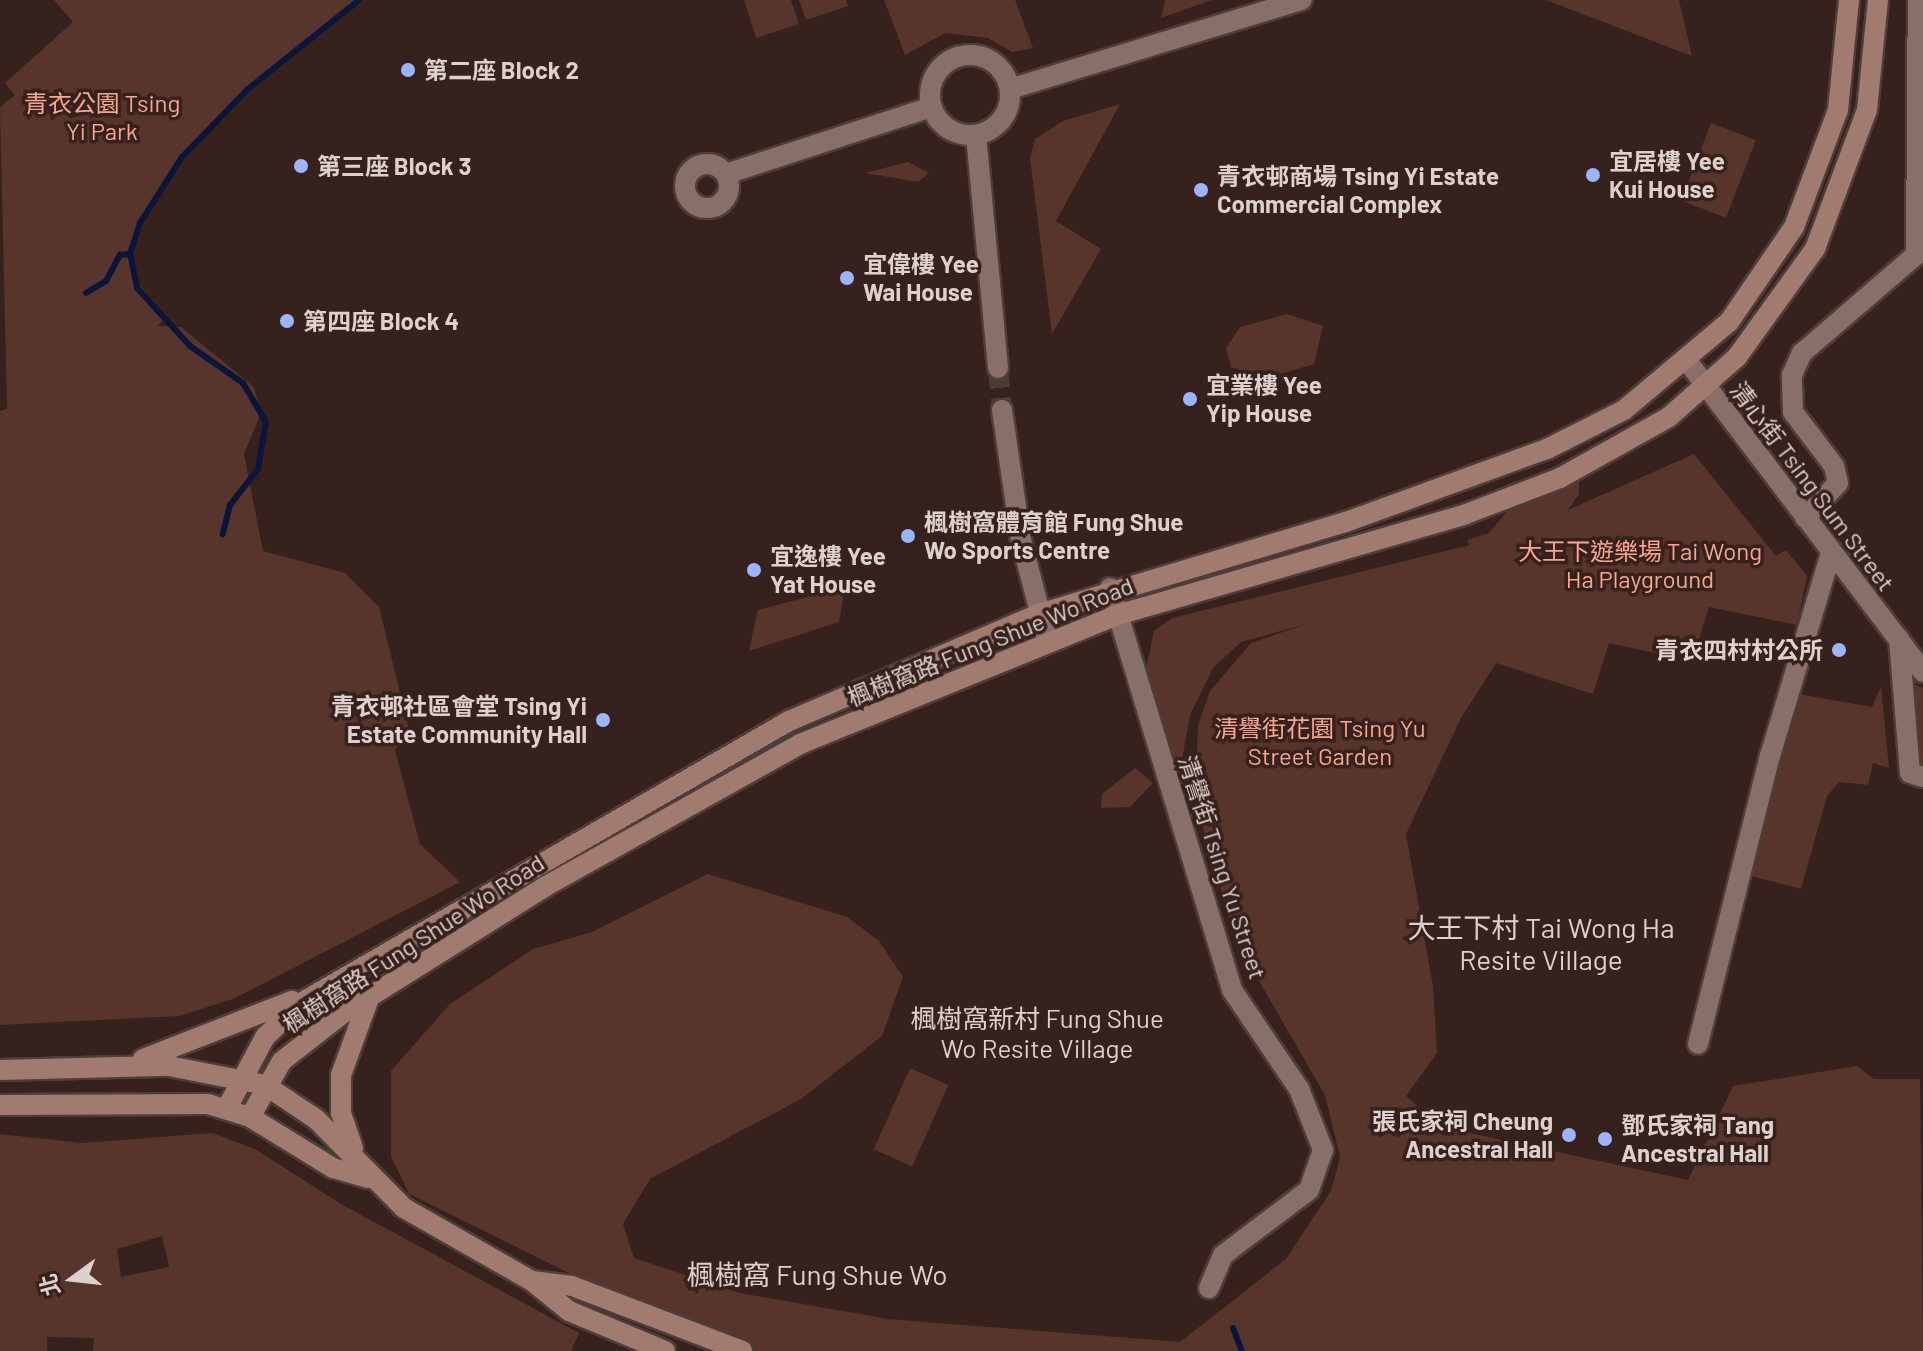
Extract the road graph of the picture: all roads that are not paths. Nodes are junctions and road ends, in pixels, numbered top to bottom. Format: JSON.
{"nodes":[{"id":1,"x":1302,"y":0,"type":"edge"},
{"id":2,"x":1849,"y":0,"type":"edge"},
{"id":3,"x":1878,"y":0,"type":"edge"},
{"id":4,"x":1918,"y":0,"type":"edge"},
{"id":5,"x":1010,"y":89,"type":"junction"},
{"id":6,"x":931,"y":107,"type":"junction"},
{"id":7,"x":976,"y":135,"type":"junction"},
{"id":8,"x":726,"y":174,"type":"dead end"},
{"id":9,"x":1688,"y":362,"type":"junction"},
{"id":10,"x":998,"y":368,"type":"tunnel mouth"},
{"id":11,"x":1705,"y":388,"type":"junction"},
{"id":12,"x":1002,"y":410,"type":"tunnel mouth"},
{"id":13,"x":1805,"y":518,"type":"junction"},
{"id":14,"x":1831,"y":553,"type":"junction"},
{"id":15,"x":1110,"y":588,"type":"junction"},
{"id":16,"x":1039,"y":614,"type":"junction"},
{"id":17,"x":1117,"y":615,"type":"junction"},
{"id":18,"x":1899,"y":639,"type":"junction"},
{"id":19,"x":1048,"y":643,"type":"junction"},
{"id":20,"x":1923,"y":672,"type":"edge"},
{"id":21,"x":1923,"y":777,"type":"edge"},
{"id":22,"x":336,"y":982,"type":"junction"},
{"id":23,"x":373,"y":994,"type":"junction"},
{"id":24,"x":1698,"y":1044,"type":"dead end"},
{"id":25,"x":124,"y":1065,"type":"junction"},
{"id":26,"x":0,"y":1070,"type":"edge"},
{"id":27,"x":240,"y":1077,"type":"junction"},
{"id":28,"x":265,"y":1085,"type":"junction"},
{"id":29,"x":0,"y":1105,"type":"edge"},
{"id":30,"x":227,"y":1108,"type":"junction"},
{"id":31,"x":250,"y":1117,"type":"junction"},
{"id":32,"x":368,"y":1178,"type":"junction"},
{"id":33,"x":532,"y":1281,"type":"junction"},
{"id":34,"x":1209,"y":1288,"type":"dead end"},
{"id":35,"x":665,"y":1351,"type":"edge"},
{"id":36,"x":742,"y":1351,"type":"edge"}],
"edges":[{"from":1,"to":5,"type":"street"},
{"from":2,"to":9,"type":"main road","name":"楓樹窩路 Fung Shue Wo Road"},
{"from":3,"to":11,"type":"main road","name":"楓樹窩路 Fung Shue Wo Road"},
{"from":4,"to":13,"type":"street"},
{"from":5,"to":6,"type":"street"},
{"from":5,"to":7,"type":"street"},
{"from":6,"to":7,"type":"street"},
{"from":6,"to":8,"type":"street"},
{"from":7,"to":10,"type":"street"},
{"from":9,"to":11,"type":"street","name":"清心街 Tsing Sum Street"},
{"from":9,"to":15,"type":"main road","name":"楓樹窩路 Fung Shue Wo Road"},
{"from":11,"to":13,"type":"street","name":"清心街 Tsing Sum Street"},
{"from":11,"to":17,"type":"main road","name":"楓樹窩路 Fung Shue Wo Road"},
{"from":12,"to":16,"type":"street"},
{"from":13,"to":14,"type":"street","name":"清心街 Tsing Sum Street"},
{"from":14,"to":18,"type":"street","name":"清心街 Tsing Sum Street"},
{"from":14,"to":24,"type":"street"},
{"from":15,"to":16,"type":"main road","name":"楓樹窩路 Fung Shue Wo Road"},
{"from":15,"to":17,"type":"street","name":"清譽街 Tsing Yu Street"},
{"from":16,"to":19,"type":"street"},
{"from":16,"to":22,"type":"main road","name":"楓樹窩路 Fung Shue Wo Road"},
{"from":17,"to":19,"type":"main road","name":"楓樹窩路 Fung Shue Wo Road"},
{"from":17,"to":34,"type":"street","name":"清譽街 Tsing Yu Street"},
{"from":18,"to":20,"type":"street","name":"清心街 Tsing Sum Street"},
{"from":18,"to":21,"type":"street"},
{"from":19,"to":23,"type":"main road","name":"楓樹窩路 Fung Shue Wo Road"},
{"from":22,"to":25,"type":"main road"},
{"from":22,"to":27,"type":"main road","name":"楓樹窩路 Fung Shue Wo Road"},
{"from":23,"to":28,"type":"main road","name":"楓樹窩路 Fung Shue Wo Road"},
{"from":23,"to":32,"type":"main road"},
{"from":25,"to":26,"type":"main road"},
{"from":25,"to":27,"type":"main road"},
{"from":27,"to":28,"type":"main road"},
{"from":27,"to":30,"type":"main road","name":"楓樹窩路 Fung Shue Wo Road"},
{"from":28,"to":31,"type":"main road","name":"楓樹窩路 Fung Shue Wo Road"},
{"from":28,"to":32,"type":"main road"},
{"from":29,"to":30,"type":"main road"},
{"from":30,"to":31,"type":"main road"},
{"from":31,"to":32,"type":"main road"},
{"from":32,"to":33,"type":"main road"},
{"from":33,"to":35,"type":"main road"},
{"from":33,"to":36,"type":"main road"}]}
